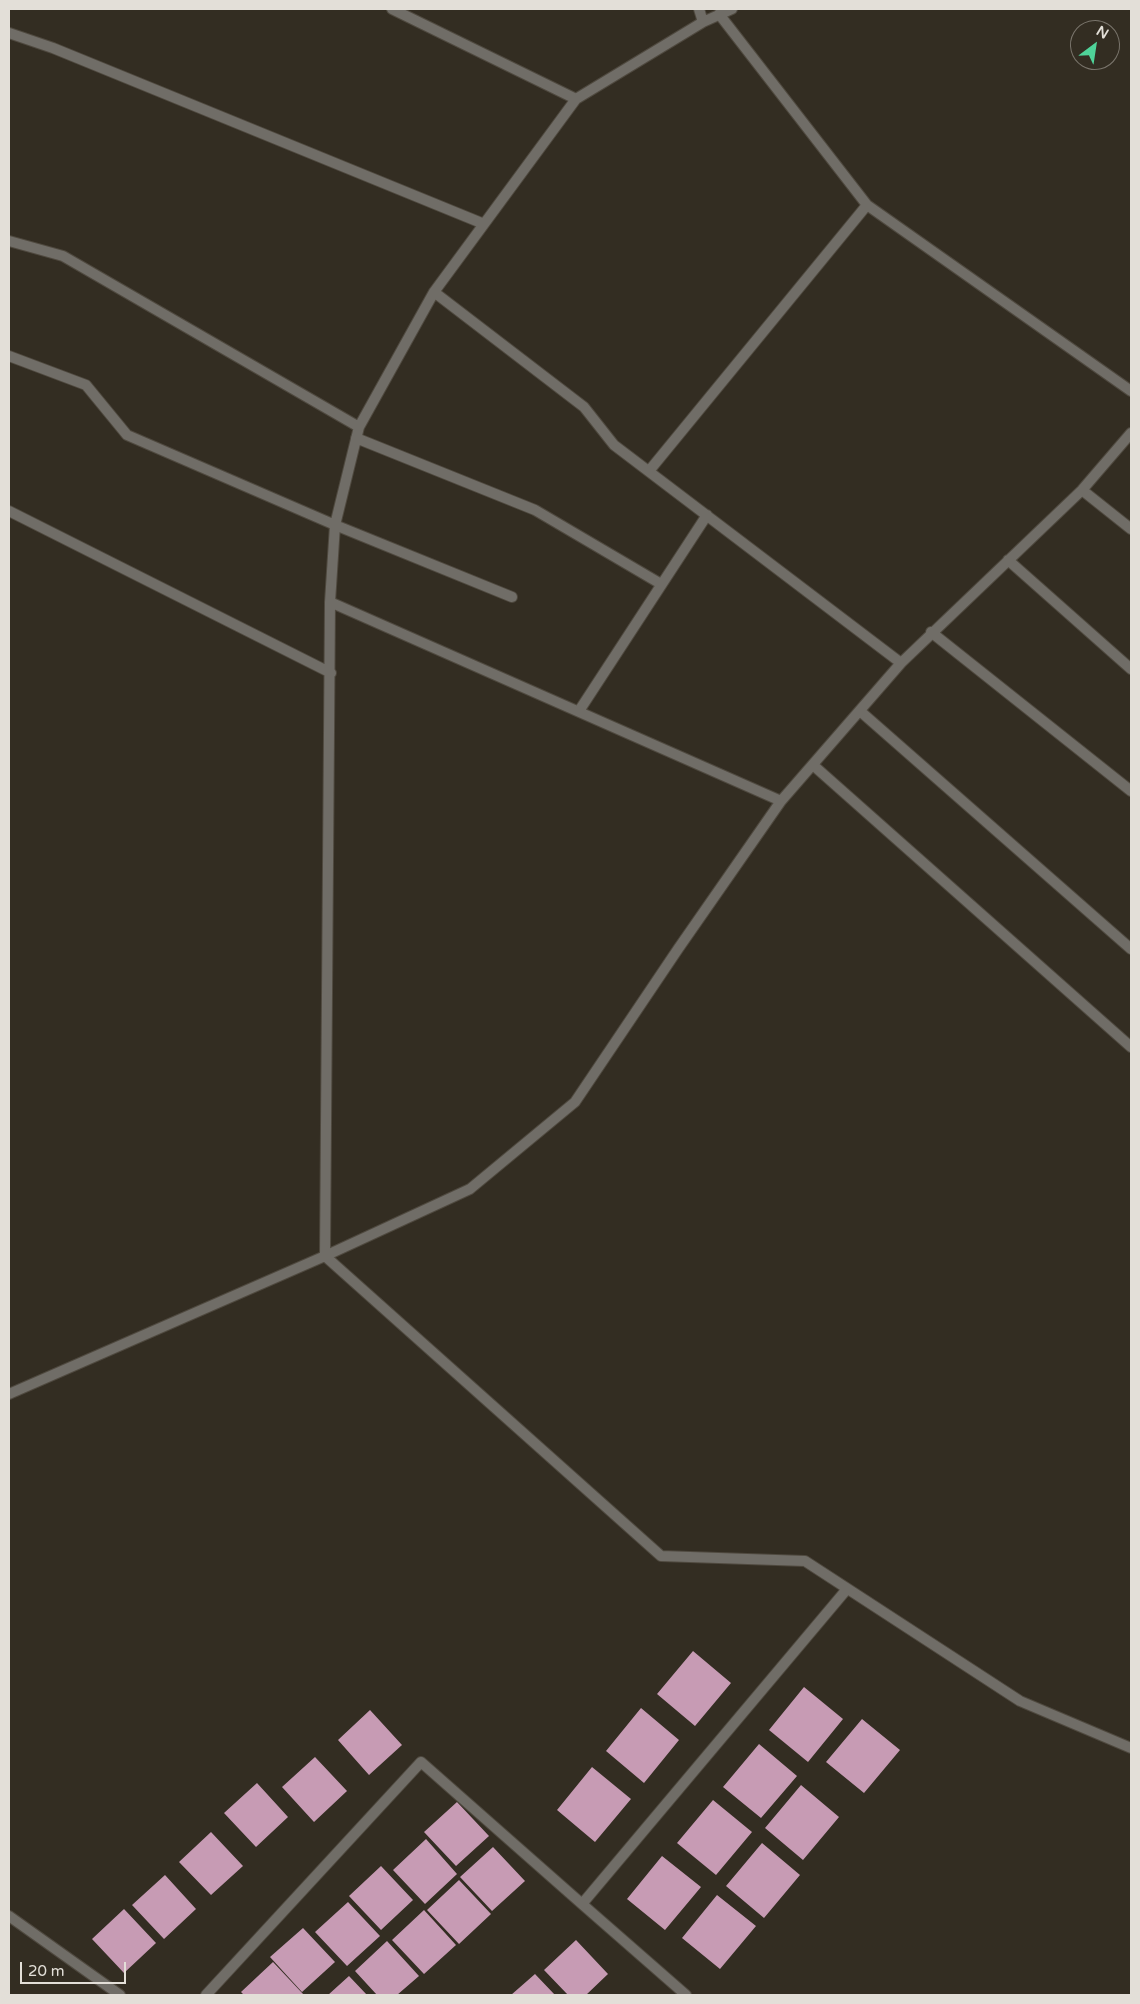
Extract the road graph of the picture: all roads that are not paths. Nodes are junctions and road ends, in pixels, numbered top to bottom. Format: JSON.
{"nodes":[{"id":1,"x":392,"y":9,"type":"edge"},
{"id":2,"x":699,"y":9,"type":"edge"},
{"id":3,"x":732,"y":9,"type":"edge"},
{"id":4,"x":719,"y":14,"type":"junction"},
{"id":5,"x":703,"y":22,"type":"junction"},
{"id":6,"x":9,"y":33,"type":"edge"},
{"id":7,"x":576,"y":99,"type":"junction"},
{"id":8,"x":867,"y":205,"type":"junction"},
{"id":9,"x":484,"y":224,"type":"junction"},
{"id":10,"x":9,"y":241,"type":"edge"},
{"id":11,"x":434,"y":292,"type":"junction"},
{"id":12,"x":9,"y":356,"type":"edge"},
{"id":13,"x":1131,"y":391,"type":"edge"},
{"id":14,"x":358,"y":432,"type":"junction"},
{"id":15,"x":1131,"y":433,"type":"edge"},
{"id":16,"x":649,"y":471,"type":"junction"},
{"id":17,"x":1082,"y":490,"type":"junction"},
{"id":18,"x":9,"y":511,"type":"edge"},
{"id":19,"x":707,"y":514,"type":"junction"},
{"id":20,"x":335,"y":525,"type":"junction"},
{"id":21,"x":1131,"y":529,"type":"edge"},
{"id":22,"x":1008,"y":560,"type":"junction"},
{"id":23,"x":661,"y":584,"type":"junction"},
{"id":24,"x":512,"y":597,"type":"dead end"},
{"id":25,"x":330,"y":602,"type":"junction"},
{"id":26,"x":931,"y":632,"type":"junction"},
{"id":27,"x":901,"y":663,"type":"junction"},
{"id":28,"x":1131,"y":669,"type":"edge"},
{"id":29,"x":331,"y":672,"type":"junction"},
{"id":30,"x":579,"y":711,"type":"junction"},
{"id":31,"x":860,"y":711,"type":"junction"},
{"id":32,"x":813,"y":765,"type":"junction"},
{"id":33,"x":1131,"y":791,"type":"edge"},
{"id":34,"x":782,"y":801,"type":"junction"},
{"id":35,"x":1131,"y":949,"type":"edge"},
{"id":36,"x":1131,"y":1047,"type":"edge"},
{"id":37,"x":325,"y":1256,"type":"junction"},
{"id":38,"x":9,"y":1394,"type":"edge"},
{"id":39,"x":847,"y":1589,"type":"junction"},
{"id":40,"x":1131,"y":1748,"type":"edge"},
{"id":41,"x":582,"y":1904,"type":"junction"},
{"id":42,"x":9,"y":1916,"type":"edge"},
{"id":43,"x":120,"y":1995,"type":"edge"},
{"id":44,"x":206,"y":1995,"type":"edge"},
{"id":45,"x":686,"y":1995,"type":"edge"}],
"edges":[{"from":1,"to":7,"type":"street"},
{"from":2,"to":5,"type":"street"},
{"from":3,"to":4,"type":"street"},
{"from":4,"to":5,"type":"street"},
{"from":4,"to":8,"type":"street"},
{"from":5,"to":7,"type":"street"},
{"from":6,"to":9,"type":"street"},
{"from":7,"to":9,"type":"street"},
{"from":8,"to":13,"type":"street"},
{"from":8,"to":16,"type":"street"},
{"from":9,"to":11,"type":"street"},
{"from":10,"to":14,"type":"street"},
{"from":11,"to":14,"type":"street"},
{"from":11,"to":16,"type":"street"},
{"from":12,"to":20,"type":"street"},
{"from":14,"to":20,"type":"street"},
{"from":14,"to":23,"type":"street"},
{"from":15,"to":17,"type":"street"},
{"from":16,"to":19,"type":"street"},
{"from":17,"to":21,"type":"street"},
{"from":17,"to":22,"type":"street"},
{"from":18,"to":29,"type":"street"},
{"from":19,"to":23,"type":"street"},
{"from":19,"to":27,"type":"street"},
{"from":20,"to":24,"type":"street"},
{"from":20,"to":25,"type":"street"},
{"from":22,"to":26,"type":"street"},
{"from":22,"to":28,"type":"street"},
{"from":23,"to":30,"type":"street"},
{"from":25,"to":29,"type":"street"},
{"from":25,"to":30,"type":"street"},
{"from":26,"to":27,"type":"street"},
{"from":26,"to":33,"type":"street"},
{"from":27,"to":31,"type":"street"},
{"from":29,"to":37,"type":"street"},
{"from":30,"to":34,"type":"street"},
{"from":31,"to":32,"type":"street"},
{"from":31,"to":35,"type":"street"},
{"from":32,"to":34,"type":"street"},
{"from":32,"to":36,"type":"street"},
{"from":34,"to":37,"type":"street"},
{"from":37,"to":38,"type":"street"},
{"from":37,"to":39,"type":"street"},
{"from":39,"to":40,"type":"street"},
{"from":39,"to":41,"type":"street"},
{"from":41,"to":44,"type":"street"},
{"from":41,"to":45,"type":"street"},
{"from":42,"to":43,"type":"street"}]}
